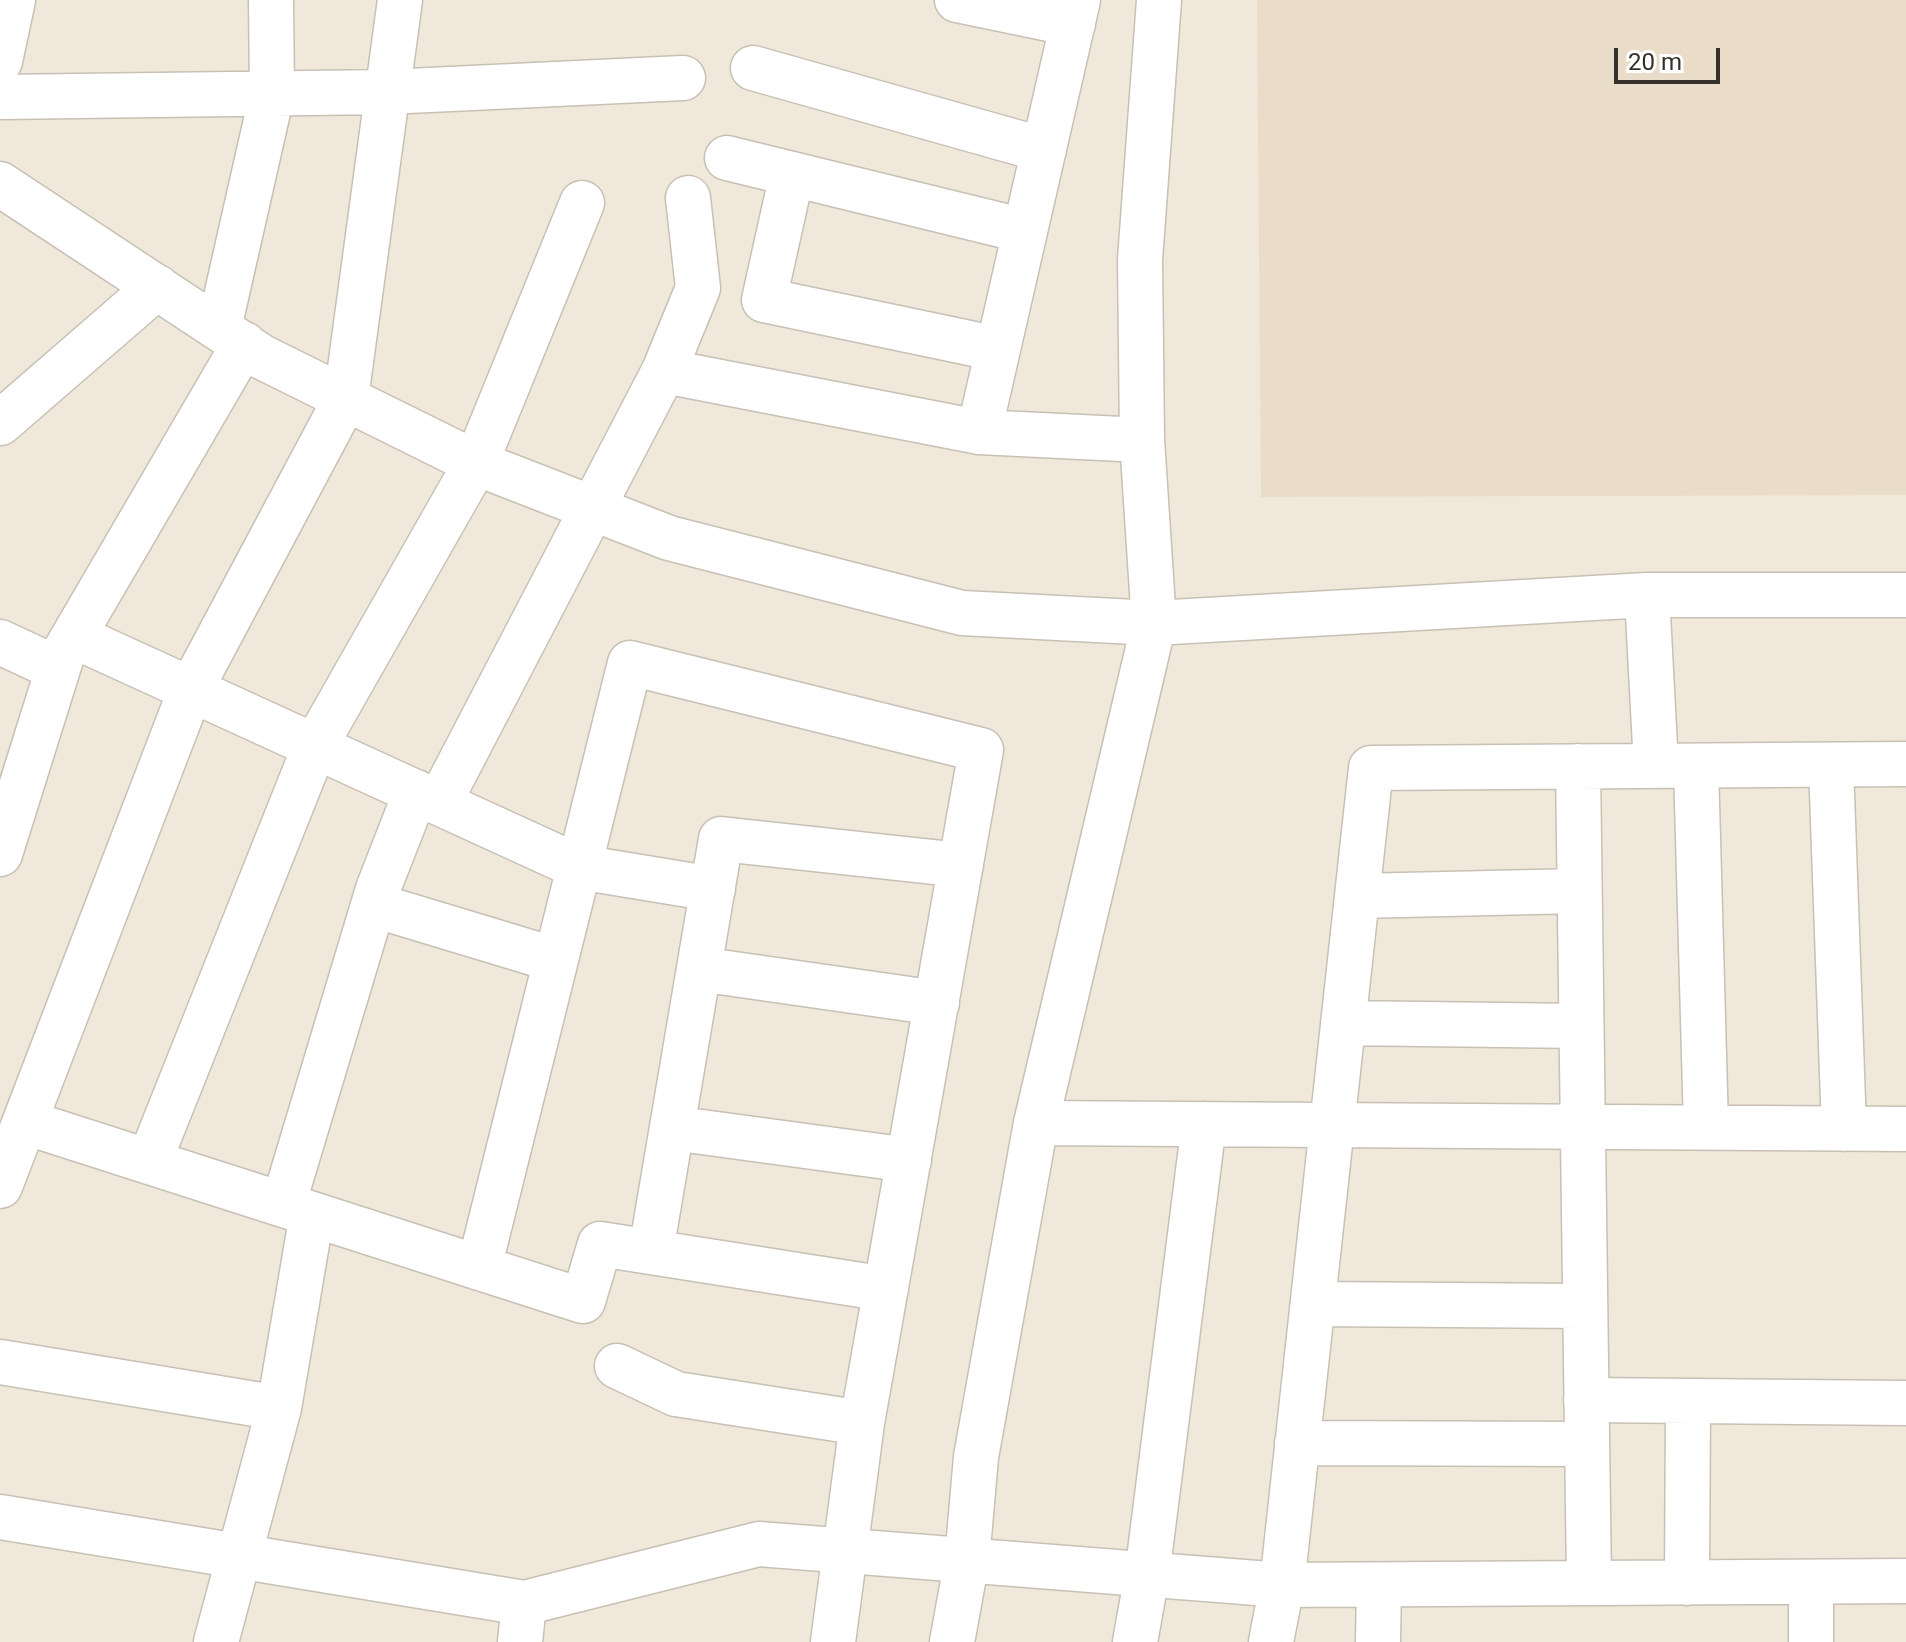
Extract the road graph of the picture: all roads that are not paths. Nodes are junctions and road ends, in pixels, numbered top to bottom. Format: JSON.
{"nodes":[{"id":1,"x":13,"y":0,"type":"edge"},
{"id":2,"x":271,"y":0,"type":"edge"},
{"id":3,"x":400,"y":0,"type":"edge"},
{"id":4,"x":957,"y":0,"type":"edge"},
{"id":5,"x":1159,"y":0,"type":"edge"},
{"id":6,"x":1076,"y":12,"type":"edge"},
{"id":7,"x":0,"y":61,"type":"edge"},
{"id":8,"x":753,"y":68,"type":"dead end"},
{"id":9,"x":683,"y":78,"type":"dead end"},
{"id":10,"x":387,"y":92,"type":"junction"},
{"id":11,"x":272,"y":94,"type":"junction"},
{"id":12,"x":0,"y":97,"type":"edge"},
{"id":13,"x":1044,"y":150,"type":"junction"},
{"id":14,"x":727,"y":158,"type":"dead end"},
{"id":15,"x":792,"y":174,"type":"junction"},
{"id":16,"x":0,"y":184,"type":"edge"},
{"id":17,"x":688,"y":198,"type":"dead end"},
{"id":18,"x":582,"y":203,"type":"dead end"},
{"id":19,"x":1025,"y":231,"type":"junction"},
{"id":20,"x":157,"y":287,"type":"junction"},
{"id":21,"x":231,"y":336,"type":"junction"},
{"id":22,"x":998,"y":349,"type":"junction"},
{"id":23,"x":664,"y":371,"type":"junction"},
{"id":24,"x":346,"y":398,"type":"junction"},
{"id":25,"x":0,"y":423,"type":"edge"},
{"id":26,"x":979,"y":432,"type":"junction"},
{"id":27,"x":1142,"y":440,"type":"junction"},
{"id":28,"x":476,"y":463,"type":"junction"},
{"id":29,"x":594,"y":509,"type":"junction"},
{"id":30,"x":1647,"y":595,"type":"junction"},
{"id":31,"x":1906,"y":595,"type":"edge"},
{"id":32,"x":1154,"y":623,"type":"junction"},
{"id":33,"x":0,"y":642,"type":"edge"},
{"id":34,"x":66,"y":652,"type":"junction"},
{"id":35,"x":191,"y":689,"type":"junction"},
{"id":36,"x":315,"y":746,"type":"junction"},
{"id":37,"x":1906,"y":764,"type":"edge"},
{"id":38,"x":1831,"y":765,"type":"junction"},
{"id":39,"x":1578,"y":766,"type":"junction"},
{"id":40,"x":1676,"y":766,"type":"junction"},
{"id":41,"x":428,"y":798,"type":"junction"},
{"id":42,"x":0,"y":854,"type":"edge"},
{"id":43,"x":961,"y":865,"type":"junction"},
{"id":44,"x":579,"y":867,"type":"junction"},
{"id":45,"x":713,"y":889,"type":"junction"},
{"id":46,"x":1579,"y":891,"type":"junction"},
{"id":47,"x":1357,"y":896,"type":"junction"},
{"id":48,"x":374,"y":905,"type":"junction"},
{"id":49,"x":556,"y":960,"type":"junction"},
{"id":50,"x":699,"y":969,"type":"junction"},
{"id":51,"x":937,"y":1003,"type":"junction"},
{"id":52,"x":1343,"y":1023,"type":"junction"},
{"id":53,"x":1581,"y":1026,"type":"junction"},
{"id":54,"x":25,"y":1122,"type":"junction"},
{"id":55,"x":1036,"y":1123,"type":"junction"},
{"id":56,"x":1204,"y":1124,"type":"junction"},
{"id":57,"x":1332,"y":1125,"type":"junction"},
{"id":58,"x":1582,"y":1126,"type":"junction"},
{"id":59,"x":1706,"y":1127,"type":"junction"},
{"id":60,"x":672,"y":1128,"type":"junction"},
{"id":61,"x":1844,"y":1129,"type":"junction"},
{"id":62,"x":1906,"y":1129,"type":"edge"},
{"id":63,"x":909,"y":1160,"type":"junction"},
{"id":64,"x":149,"y":1162,"type":"junction"},
{"id":65,"x":0,"y":1186,"type":"edge"},
{"id":66,"x":298,"y":1209,"type":"junction"},
{"id":67,"x":651,"y":1251,"type":"junction"},
{"id":68,"x":479,"y":1268,"type":"junction"},
{"id":69,"x":886,"y":1289,"type":"junction"},
{"id":70,"x":1313,"y":1304,"type":"junction"},
{"id":71,"x":1585,"y":1306,"type":"junction"},
{"id":72,"x":0,"y":1362,"type":"edge"},
{"id":73,"x":617,"y":1366,"type":"dead end"},
{"id":74,"x":1586,"y":1400,"type":"junction"},
{"id":75,"x":1688,"y":1402,"type":"junction"},
{"id":76,"x":1906,"y":1403,"type":"edge"},
{"id":77,"x":279,"y":1408,"type":"junction"},
{"id":78,"x":862,"y":1423,"type":"junction"},
{"id":79,"x":1297,"y":1443,"type":"junction"},
{"id":80,"x":1587,"y":1444,"type":"junction"},
{"id":81,"x":0,"y":1517,"type":"edge"},
{"id":82,"x":846,"y":1550,"type":"junction"},
{"id":83,"x":239,"y":1556,"type":"junction"},
{"id":84,"x":967,"y":1560,"type":"junction"},
{"id":85,"x":1147,"y":1575,"type":"junction"},
{"id":86,"x":1906,"y":1581,"type":"edge"},
{"id":87,"x":1811,"y":1582,"type":"junction"},
{"id":88,"x":1589,"y":1583,"type":"junction"},
{"id":89,"x":1687,"y":1583,"type":"junction"},
{"id":90,"x":1282,"y":1585,"type":"junction"},
{"id":91,"x":1379,"y":1585,"type":"junction"},
{"id":92,"x":522,"y":1622,"type":"edge"},
{"id":93,"x":216,"y":1642,"type":"edge"},
{"id":94,"x":833,"y":1642,"type":"edge"},
{"id":95,"x":952,"y":1642,"type":"edge"},
{"id":96,"x":1135,"y":1642,"type":"edge"},
{"id":97,"x":1271,"y":1642,"type":"edge"},
{"id":98,"x":1378,"y":1642,"type":"edge"},
{"id":99,"x":1811,"y":1642,"type":"edge"}],
"edges":[{"from":1,"to":7,"type":"street"},
{"from":2,"to":11,"type":"street"},
{"from":3,"to":10,"type":"street"},
{"from":4,"to":6,"type":"street"},
{"from":5,"to":27,"type":"street"},
{"from":6,"to":13,"type":"street"},
{"from":8,"to":13,"type":"street"},
{"from":9,"to":10,"type":"street"},
{"from":10,"to":11,"type":"street"},
{"from":10,"to":24,"type":"street"},
{"from":11,"to":12,"type":"street"},
{"from":11,"to":21,"type":"street"},
{"from":13,"to":19,"type":"street"},
{"from":14,"to":15,"type":"street"},
{"from":15,"to":19,"type":"street"},
{"from":15,"to":22,"type":"street"},
{"from":16,"to":20,"type":"street"},
{"from":17,"to":23,"type":"street"},
{"from":18,"to":28,"type":"street"},
{"from":19,"to":22,"type":"street"},
{"from":20,"to":21,"type":"street"},
{"from":20,"to":25,"type":"street"},
{"from":21,"to":24,"type":"street"},
{"from":21,"to":34,"type":"street"},
{"from":22,"to":26,"type":"street"},
{"from":23,"to":26,"type":"street"},
{"from":23,"to":29,"type":"street"},
{"from":24,"to":28,"type":"street"},
{"from":24,"to":35,"type":"street"},
{"from":26,"to":27,"type":"street"},
{"from":27,"to":32,"type":"street"},
{"from":28,"to":29,"type":"street"},
{"from":28,"to":36,"type":"street"},
{"from":29,"to":32,"type":"street"},
{"from":29,"to":41,"type":"street"},
{"from":30,"to":31,"type":"street"},
{"from":30,"to":32,"type":"street"},
{"from":30,"to":40,"type":"street"},
{"from":32,"to":55,"type":"street"},
{"from":33,"to":34,"type":"street"},
{"from":34,"to":35,"type":"street"},
{"from":34,"to":42,"type":"street"},
{"from":35,"to":36,"type":"street"},
{"from":35,"to":54,"type":"street"},
{"from":36,"to":41,"type":"street"},
{"from":36,"to":64,"type":"street"},
{"from":37,"to":38,"type":"street"},
{"from":38,"to":40,"type":"street"},
{"from":38,"to":61,"type":"street"},
{"from":39,"to":40,"type":"street"},
{"from":39,"to":46,"type":"street"},
{"from":39,"to":47,"type":"street"},
{"from":40,"to":59,"type":"street"},
{"from":41,"to":44,"type":"street"},
{"from":41,"to":48,"type":"street"},
{"from":43,"to":44,"type":"street"},
{"from":43,"to":45,"type":"street"},
{"from":43,"to":51,"type":"street"},
{"from":44,"to":45,"type":"street"},
{"from":44,"to":49,"type":"street"},
{"from":45,"to":50,"type":"street"},
{"from":46,"to":47,"type":"street"},
{"from":46,"to":53,"type":"street"},
{"from":47,"to":52,"type":"street"},
{"from":48,"to":49,"type":"street"},
{"from":48,"to":66,"type":"street"},
{"from":49,"to":68,"type":"street"},
{"from":50,"to":51,"type":"street"},
{"from":50,"to":60,"type":"street"},
{"from":51,"to":63,"type":"street"},
{"from":52,"to":53,"type":"street"},
{"from":52,"to":57,"type":"street"},
{"from":53,"to":58,"type":"street"},
{"from":54,"to":64,"type":"street"},
{"from":54,"to":65,"type":"street"},
{"from":55,"to":56,"type":"street"},
{"from":55,"to":84,"type":"street"},
{"from":56,"to":57,"type":"street"},
{"from":56,"to":85,"type":"street"},
{"from":57,"to":58,"type":"street"},
{"from":57,"to":70,"type":"street"},
{"from":58,"to":59,"type":"street"},
{"from":58,"to":71,"type":"street"},
{"from":59,"to":61,"type":"street"},
{"from":60,"to":63,"type":"street"},
{"from":60,"to":67,"type":"street"},
{"from":61,"to":62,"type":"street"},
{"from":63,"to":69,"type":"street"},
{"from":64,"to":66,"type":"street"},
{"from":66,"to":68,"type":"street"},
{"from":66,"to":77,"type":"street"},
{"from":67,"to":68,"type":"street"},
{"from":67,"to":69,"type":"street"},
{"from":69,"to":78,"type":"street"},
{"from":70,"to":71,"type":"street"},
{"from":70,"to":79,"type":"street"},
{"from":71,"to":74,"type":"street"},
{"from":72,"to":77,"type":"street"},
{"from":73,"to":78,"type":"street"},
{"from":74,"to":75,"type":"street"},
{"from":74,"to":80,"type":"street"},
{"from":75,"to":76,"type":"street"},
{"from":75,"to":89,"type":"street"},
{"from":77,"to":83,"type":"street"},
{"from":78,"to":82,"type":"street"},
{"from":79,"to":80,"type":"street"},
{"from":79,"to":90,"type":"street"},
{"from":80,"to":88,"type":"street"},
{"from":81,"to":83,"type":"street"},
{"from":82,"to":84,"type":"street"},
{"from":82,"to":92,"type":"street"},
{"from":82,"to":94,"type":"street"},
{"from":83,"to":92,"type":"street"},
{"from":83,"to":93,"type":"street"},
{"from":84,"to":85,"type":"street"},
{"from":84,"to":95,"type":"street"},
{"from":85,"to":90,"type":"street"},
{"from":85,"to":96,"type":"street"},
{"from":86,"to":87,"type":"street"},
{"from":87,"to":89,"type":"street"},
{"from":87,"to":99,"type":"street"},
{"from":88,"to":89,"type":"street"},
{"from":88,"to":91,"type":"street"},
{"from":90,"to":91,"type":"street"},
{"from":90,"to":97,"type":"street"},
{"from":91,"to":98,"type":"street"}]}
